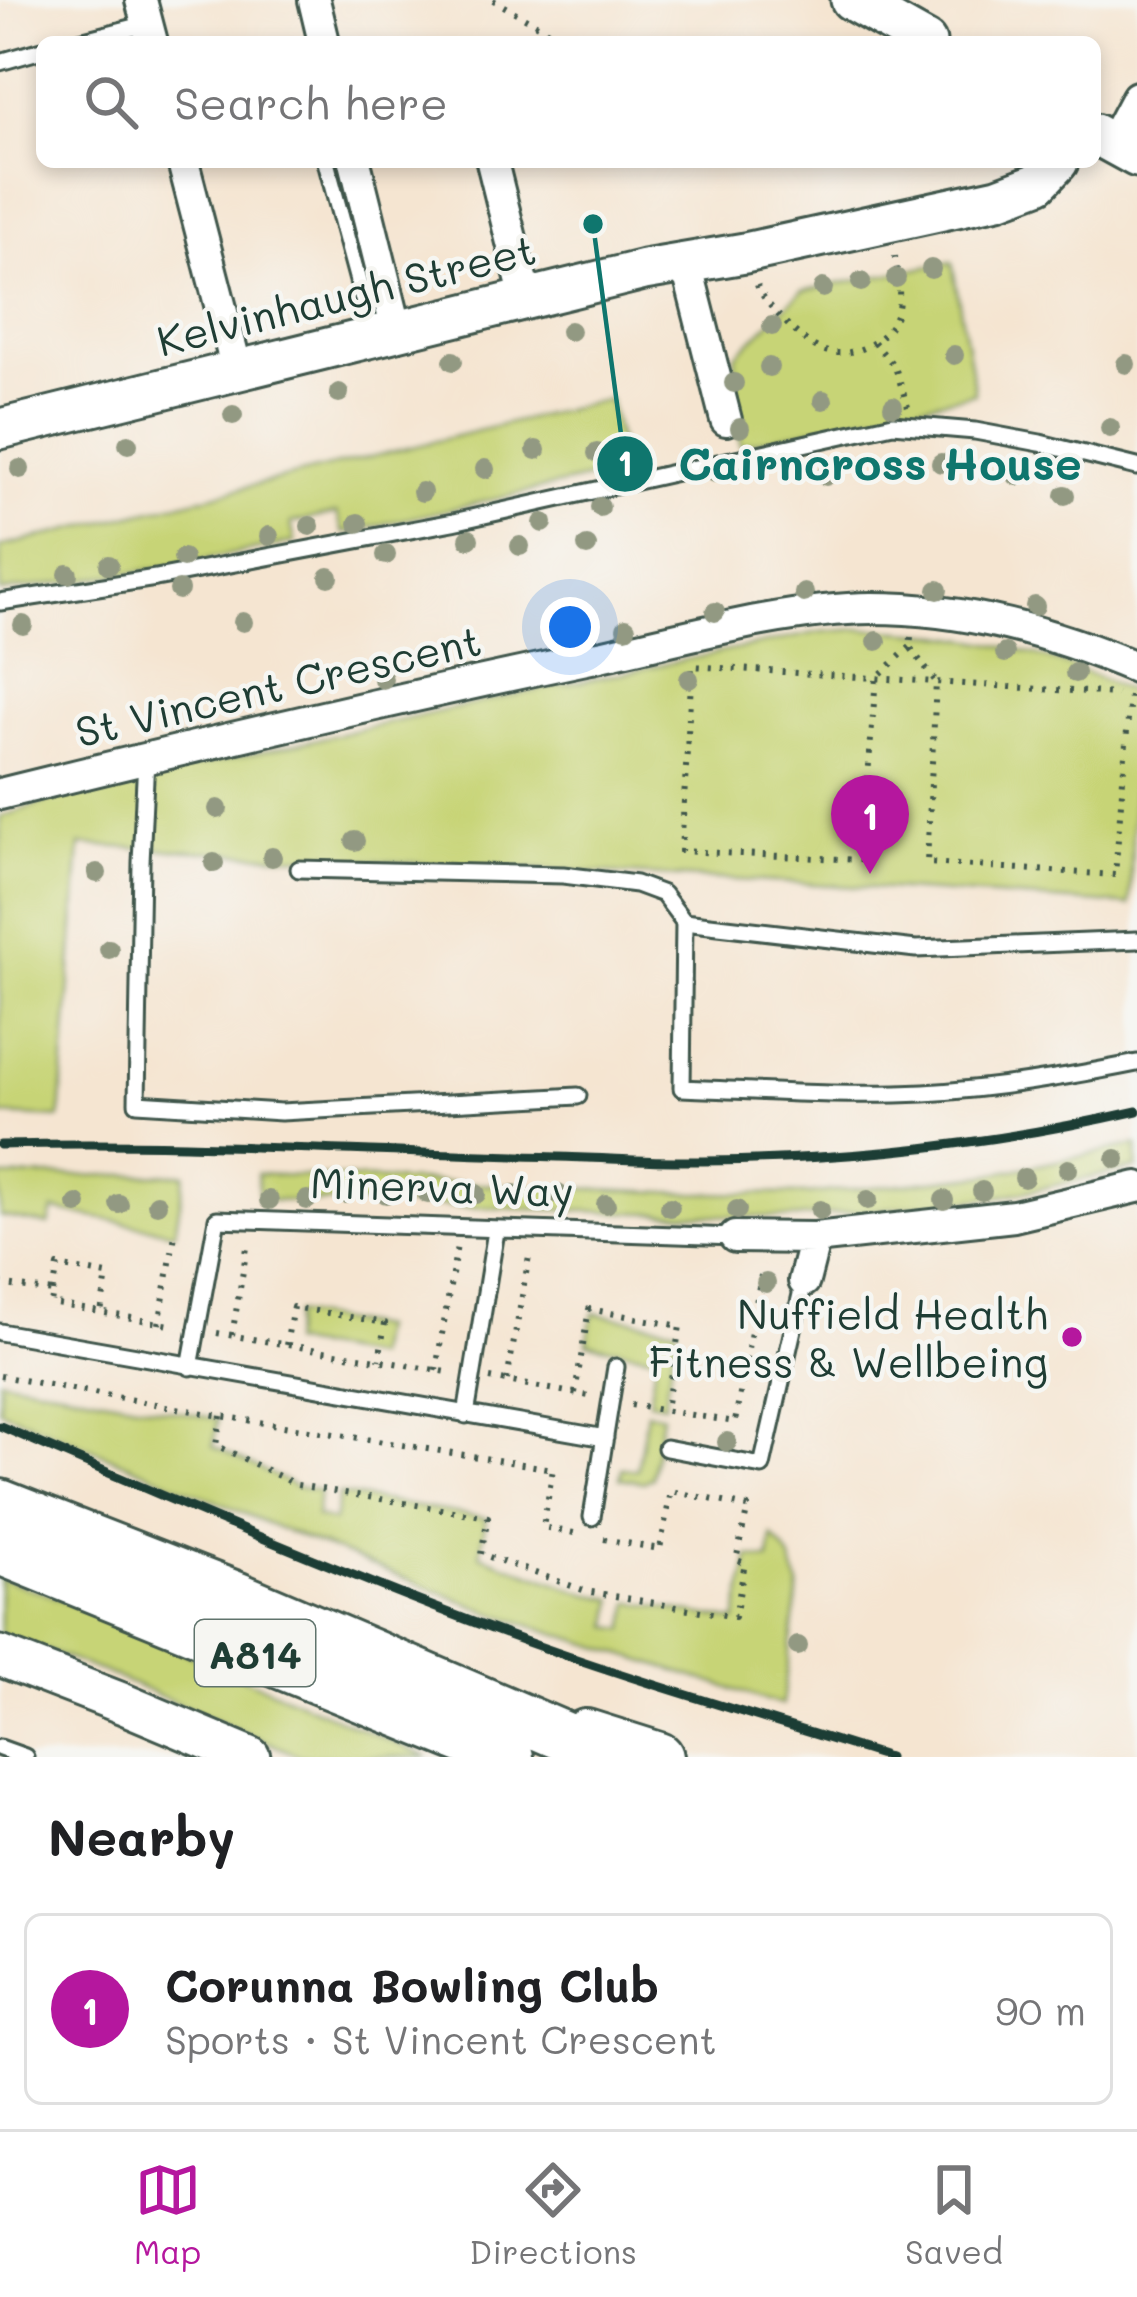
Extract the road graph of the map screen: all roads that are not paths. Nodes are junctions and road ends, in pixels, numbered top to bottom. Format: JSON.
{"nodes":[{"id":1,"x":314,"y":0,"type":"edge"},
{"id":2,"x":851,"y":0,"type":"edge"},
{"id":3,"x":147,"y":22,"type":"edge"},
{"id":4,"x":97,"y":36,"type":"edge"},
{"id":5,"x":323,"y":36,"type":"edge"},
{"id":6,"x":915,"y":36,"type":"edge"},
{"id":7,"x":36,"y":52,"type":"edge"},
{"id":8,"x":0,"y":62,"type":"edge"},
{"id":9,"x":1137,"y":97,"type":"edge"},
{"id":10,"x":1115,"y":145,"type":"edge"},
{"id":11,"x":185,"y":168,"type":"edge"},
{"id":12,"x":328,"y":168,"type":"edge"},
{"id":13,"x":356,"y":168,"type":"edge"},
{"id":14,"x":493,"y":168,"type":"edge"},
{"id":15,"x":1052,"y":168,"type":"edge"},
{"id":16,"x":686,"y":263,"type":"junction"},
{"id":17,"x":526,"y":299,"type":"junction"},
{"id":18,"x":386,"y":334,"type":"junction"},
{"id":19,"x":237,"y":370,"type":"junction"},
{"id":20,"x":726,"y":420,"type":"dead end"},
{"id":21,"x":0,"y":429,"type":"edge"},
{"id":22,"x":1137,"y":467,"type":"edge"},
{"id":23,"x":0,"y":602,"type":"edge"},
{"id":24,"x":1137,"y":668,"type":"edge"},
{"id":25,"x":146,"y":758,"type":"junction"},
{"id":26,"x":0,"y":794,"type":"edge"},
{"id":27,"x":299,"y":869,"type":"dead end"},
{"id":28,"x":684,"y":922,"type":"junction"},
{"id":29,"x":1137,"y":940,"type":"edge"},
{"id":30,"x":1137,"y":1063,"type":"edge"},
{"id":31,"x":578,"y":1096,"type":"dead end"},
{"id":32,"x":1137,"y":1187,"type":"edge"},
{"id":33,"x":496,"y":1231,"type":"junction"},
{"id":34,"x":735,"y":1237,"type":"joint"},
{"id":35,"x":815,"y":1238,"type":"junction"},
{"id":36,"x":803,"y":1281,"type":"joint"},
{"id":37,"x":0,"y":1331,"type":"edge"},
{"id":38,"x":190,"y":1367,"type":"junction"},
{"id":39,"x":616,"y":1367,"type":"dead end"},
{"id":40,"x":466,"y":1414,"type":"junction"},
{"id":41,"x":605,"y":1438,"type":"junction"},
{"id":42,"x":666,"y":1448,"type":"dead end"},
{"id":43,"x":0,"y":1504,"type":"edge"},
{"id":44,"x":592,"y":1517,"type":"dead end"},
{"id":45,"x":0,"y":1550,"type":"edge"},
{"id":46,"x":0,"y":1656,"type":"edge"},
{"id":47,"x":478,"y":1732,"type":"edge"},
{"id":48,"x":0,"y":1748,"type":"edge"},
{"id":49,"x":25,"y":1757,"type":"edge"},
{"id":50,"x":250,"y":1757,"type":"edge"},
{"id":51,"x":509,"y":1757,"type":"edge"},
{"id":52,"x":612,"y":1757,"type":"edge"},
{"id":53,"x":659,"y":1757,"type":"edge"}],
"edges":[{"from":1,"to":5,"type":"street"},
{"from":2,"to":6,"type":"street"},
{"from":3,"to":4,"type":"lane"},
{"from":7,"to":8,"type":"lane"},
{"from":9,"to":10,"type":"street"},
{"from":11,"to":19,"type":"street"},
{"from":12,"to":18,"type":"lane"},
{"from":13,"to":18,"type":"street"},
{"from":14,"to":17,"type":"street"},
{"from":15,"to":16,"type":"street","name":"Kelvinhaugh Street"},
{"from":16,"to":17,"type":"street","name":"Kelvinhaugh Street"},
{"from":16,"to":20,"type":"street"},
{"from":17,"to":18,"type":"street","name":"Kelvinhaugh Street"},
{"from":18,"to":19,"type":"street","name":"Kelvinhaugh Street"},
{"from":19,"to":21,"type":"street","name":"Kelvinhaugh Street"},
{"from":22,"to":23,"type":"lane"},
{"from":24,"to":25,"type":"street","name":"St Vincent Crescent"},
{"from":25,"to":26,"type":"street","name":"St Vincent Crescent"},
{"from":25,"to":31,"type":"lane"},
{"from":27,"to":28,"type":"lane"},
{"from":28,"to":29,"type":"lane"},
{"from":28,"to":30,"type":"lane"},
{"from":32,"to":35,"type":"street","name":"Minerva Way"},
{"from":33,"to":34,"type":"lane","name":"Minerva Way"},
{"from":33,"to":38,"type":"lane","name":"Minerva Way"},
{"from":33,"to":40,"type":"lane"},
{"from":34,"to":35,"type":"street","name":"Minerva Way"},
{"from":35,"to":36,"type":"street"},
{"from":36,"to":42,"type":"lane"},
{"from":37,"to":38,"type":"lane"},
{"from":38,"to":40,"type":"lane"},
{"from":39,"to":41,"type":"lane"},
{"from":40,"to":41,"type":"lane"},
{"from":41,"to":44,"type":"lane"},
{"from":43,"to":47,"type":"main road","number":"A814"},
{"from":45,"to":47,"type":"main road","number":"A814"},
{"from":46,"to":50,"type":"street"},
{"from":47,"to":51,"type":"main road","number":"A814"},
{"from":47,"to":52,"type":"main road","number":"A814"},
{"from":47,"to":53,"type":"main road"},
{"from":48,"to":49,"type":"lane"}]}
